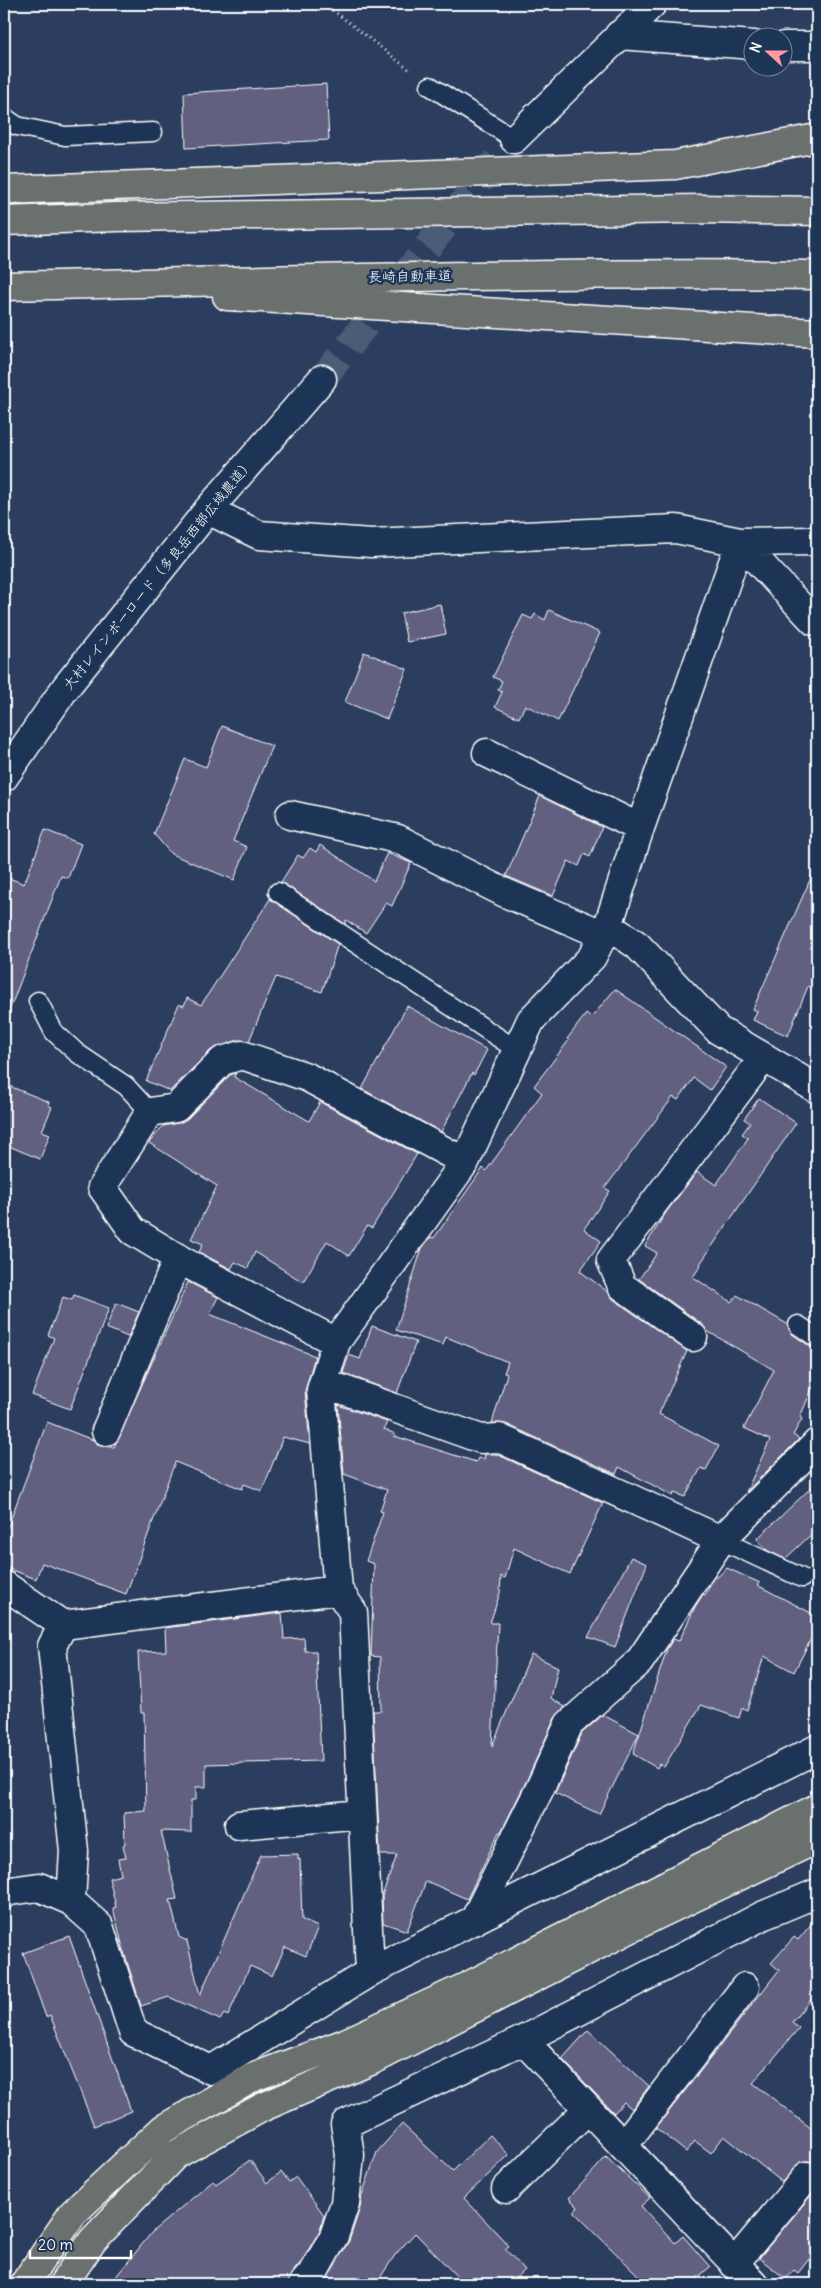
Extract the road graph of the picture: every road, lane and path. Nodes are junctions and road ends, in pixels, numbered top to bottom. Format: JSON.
{"nodes":[{"id":1,"x":325,"y":4,"type":"edge"},
{"id":2,"x":652,"y":4,"type":"edge"},
{"id":3,"x":619,"y":35,"type":"junction"},
{"id":4,"x":744,"y":44,"type":"edge"},
{"id":5,"x":794,"y":46,"type":"edge"},
{"id":6,"x":817,"y":46,"type":"edge"},
{"id":7,"x":430,"y":86,"type":"joint"},
{"id":8,"x":4,"y":117,"type":"edge"},
{"id":9,"x":153,"y":132,"type":"dead end"},
{"id":10,"x":817,"y":138,"type":"edge"},
{"id":11,"x":514,"y":139,"type":"joint"},
{"id":12,"x":4,"y":190,"type":"edge"},
{"id":13,"x":817,"y":211,"type":"edge"},
{"id":14,"x":4,"y":221,"type":"edge"},
{"id":15,"x":817,"y":275,"type":"edge"},
{"id":16,"x":58,"y":285,"type":"junction"},
{"id":17,"x":4,"y":286,"type":"edge"},
{"id":18,"x":817,"y":333,"type":"edge"},
{"id":19,"x":322,"y":379,"type":"tunnel mouth"},
{"id":20,"x":208,"y":510,"type":"junction"},
{"id":21,"x":817,"y":541,"type":"edge"},
{"id":22,"x":740,"y":542,"type":"junction"},
{"id":23,"x":814,"y":621,"type":"dead end"},
{"id":24,"x":487,"y":753,"type":"dead end"},
{"id":25,"x":4,"y":777,"type":"edge"},
{"id":26,"x":290,"y":816,"type":"dead end"},
{"id":27,"x":640,"y":828,"type":"junction"},
{"id":28,"x":278,"y":892,"type":"dead end"},
{"id":29,"x":606,"y":931,"type":"junction"},
{"id":30,"x":38,"y":1001,"type":"dead end"},
{"id":31,"x":517,"y":1050,"type":"junction"},
{"id":32,"x":764,"y":1057,"type":"junction"},
{"id":33,"x":816,"y":1084,"type":"edge"},
{"id":34,"x":150,"y":1112,"type":"junction"},
{"id":35,"x":465,"y":1162,"type":"junction"},
{"id":36,"x":178,"y":1258,"type":"junction"},
{"id":37,"x":798,"y":1324,"type":"dead end"},
{"id":38,"x":693,"y":1337,"type":"dead end"},
{"id":39,"x":817,"y":1338,"type":"edge"},
{"id":40,"x":336,"y":1342,"type":"junction"},
{"id":41,"x":324,"y":1383,"type":"junction"},
{"id":42,"x":106,"y":1431,"type":"dead end"},
{"id":43,"x":817,"y":1443,"type":"edge"},
{"id":44,"x":721,"y":1540,"type":"junction"},
{"id":45,"x":802,"y":1578,"type":"dead end"},
{"id":46,"x":4,"y":1586,"type":"edge"},
{"id":47,"x":338,"y":1590,"type":"junction"},
{"id":48,"x":63,"y":1626,"type":"junction"},
{"id":49,"x":817,"y":1749,"type":"edge"},
{"id":50,"x":817,"y":1808,"type":"edge"},
{"id":51,"x":362,"y":1814,"type":"junction"},
{"id":52,"x":239,"y":1825,"type":"dead end"},
{"id":53,"x":817,"y":1839,"type":"edge"},
{"id":54,"x":4,"y":1894,"type":"edge"},
{"id":55,"x":816,"y":1894,"type":"edge"},
{"id":56,"x":71,"y":1901,"type":"junction"},
{"id":57,"x":474,"y":1921,"type":"junction"},
{"id":58,"x":370,"y":1972,"type":"junction"},
{"id":59,"x":745,"y":1987,"type":"dead end"},
{"id":60,"x":523,"y":2040,"type":"junction"},
{"id":61,"x":588,"y":2108,"type":"junction"},
{"id":62,"x":623,"y":2146,"type":"junction"},
{"id":63,"x":807,"y":2176,"type":"dead end"},
{"id":64,"x":506,"y":2189,"type":"dead end"},
{"id":65,"x":747,"y":2279,"type":"edge"},
{"id":66,"x":24,"y":2284,"type":"edge"},
{"id":67,"x":63,"y":2284,"type":"edge"},
{"id":68,"x":303,"y":2284,"type":"edge"}],
"edges":[{"from":1,"to":7,"type":"path"},
{"from":2,"to":3,"type":"street"},
{"from":3,"to":4,"type":"street"},
{"from":3,"to":11,"type":"street"},
{"from":5,"to":6,"type":"street"},
{"from":7,"to":11,"type":"lane"},
{"from":8,"to":9,"type":"lane"},
{"from":10,"to":12,"type":"highway"},
{"from":13,"to":14,"type":"highway"},
{"from":15,"to":16,"type":"highway","name":"長崎自動車道"},
{"from":16,"to":17,"type":"highway","name":"長崎自動車道"},
{"from":16,"to":18,"type":"highway"},
{"from":19,"to":20,"type":"street","name":"大村レインボーロード（多良岳西部広域農道）"},
{"from":20,"to":22,"type":"street"},
{"from":20,"to":25,"type":"street","name":"大村レインボーロード（多良岳西部広域農道）"},
{"from":21,"to":22,"type":"street"},
{"from":22,"to":23,"type":"street"},
{"from":22,"to":27,"type":"street"},
{"from":24,"to":27,"type":"street"},
{"from":26,"to":29,"type":"street"},
{"from":27,"to":29,"type":"street"},
{"from":28,"to":31,"type":"lane"},
{"from":29,"to":31,"type":"street"},
{"from":29,"to":32,"type":"street"},
{"from":30,"to":34,"type":"lane"},
{"from":31,"to":35,"type":"street"},
{"from":32,"to":33,"type":"street"},
{"from":32,"to":38,"type":"street"},
{"from":34,"to":35,"type":"street"},
{"from":34,"to":36,"type":"street"},
{"from":35,"to":40,"type":"street"},
{"from":36,"to":40,"type":"street"},
{"from":36,"to":42,"type":"street"},
{"from":37,"to":39,"type":"lane"},
{"from":40,"to":41,"type":"street"},
{"from":41,"to":44,"type":"street"},
{"from":41,"to":47,"type":"street"},
{"from":43,"to":44,"type":"street"},
{"from":44,"to":45,"type":"lane"},
{"from":44,"to":57,"type":"street"},
{"from":46,"to":48,"type":"street"},
{"from":47,"to":48,"type":"street"},
{"from":47,"to":51,"type":"street"},
{"from":48,"to":56,"type":"street"},
{"from":49,"to":57,"type":"street"},
{"from":50,"to":66,"type":"highway"},
{"from":51,"to":52,"type":"street"},
{"from":51,"to":58,"type":"street"},
{"from":53,"to":67,"type":"highway"},
{"from":54,"to":56,"type":"street"},
{"from":55,"to":60,"type":"street"},
{"from":56,"to":58,"type":"street"},
{"from":57,"to":58,"type":"street"},
{"from":59,"to":62,"type":"street"},
{"from":60,"to":61,"type":"street"},
{"from":60,"to":68,"type":"street"},
{"from":61,"to":62,"type":"street"},
{"from":61,"to":64,"type":"street"},
{"from":62,"to":65,"type":"street"},
{"from":63,"to":65,"type":"street"}]}
